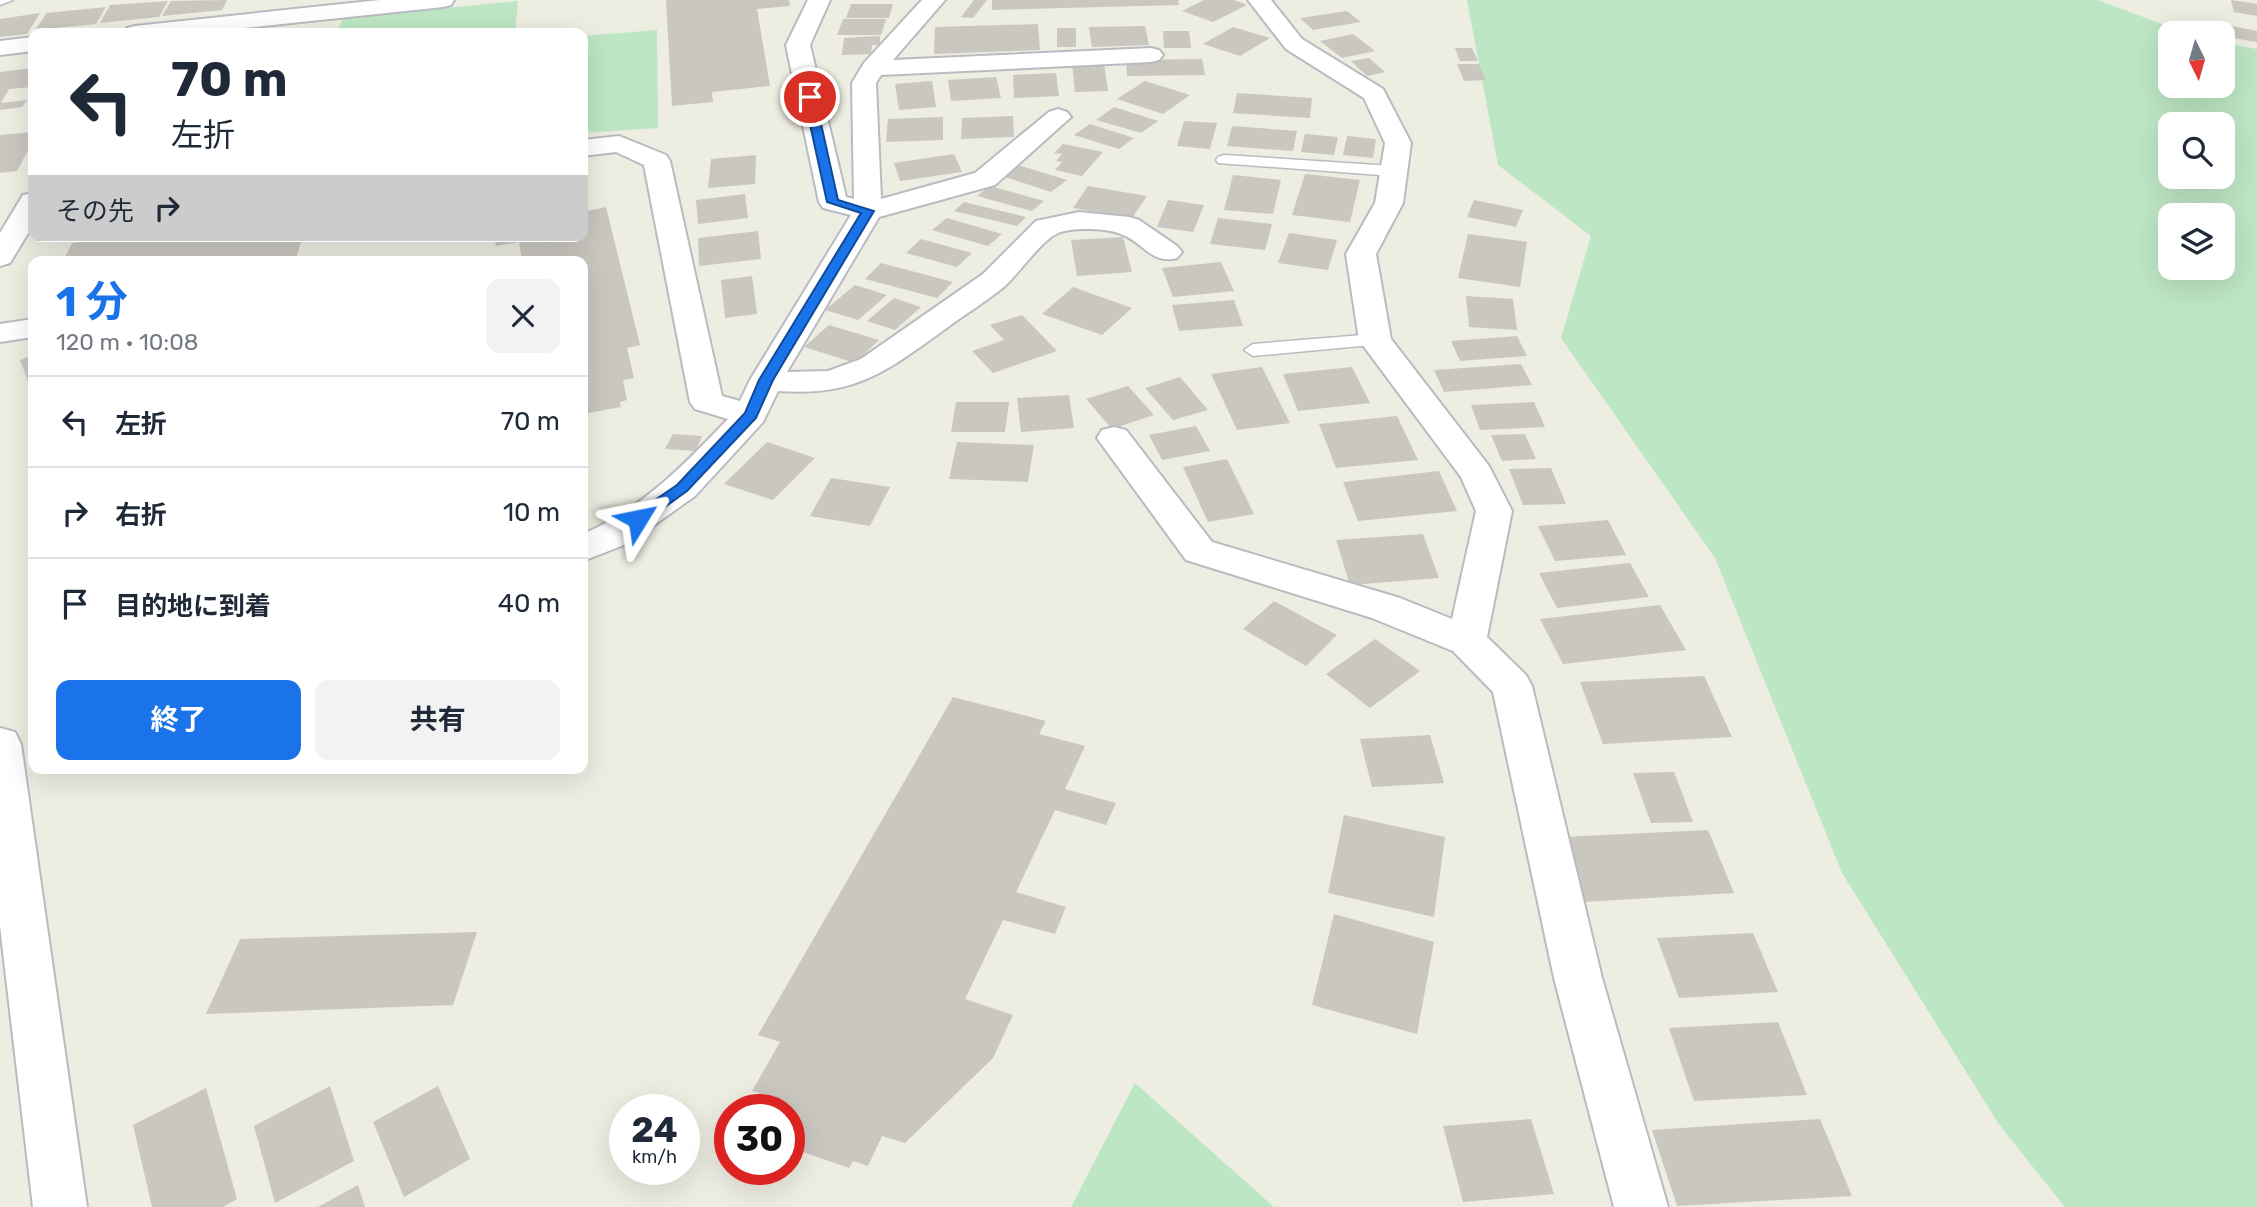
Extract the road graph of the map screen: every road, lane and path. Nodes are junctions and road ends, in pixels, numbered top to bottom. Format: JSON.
{"nodes":[{"id":1,"x":6,"y":0,"type":"edge"},
{"id":2,"x":443,"y":0,"type":"edge"},
{"id":3,"x":820,"y":0,"type":"edge"},
{"id":4,"x":934,"y":0,"type":"edge"},
{"id":5,"x":1259,"y":0,"type":"edge"},
{"id":6,"x":0,"y":1,"type":"edge"},
{"id":7,"x":252,"y":10,"type":"edge"},
{"id":8,"x":160,"y":28,"type":"edge"},
{"id":9,"x":28,"y":45,"type":"edge"},
{"id":10,"x":0,"y":48,"type":"edge"},
{"id":11,"x":1151,"y":55,"type":"dead end"},
{"id":12,"x":873,"y":68,"type":"junction"},
{"id":13,"x":1058,"y":117,"type":"dead end"},
{"id":14,"x":588,"y":147,"type":"edge"},
{"id":15,"x":1224,"y":160,"type":"dead end"},
{"id":16,"x":1393,"y":171,"type":"junction"},
{"id":17,"x":28,"y":211,"type":"edge"},
{"id":18,"x":868,"y":211,"type":"junction"},
{"id":19,"x":1167,"y":252,"type":"dead end"},
{"id":20,"x":0,"y":257,"type":"edge"},
{"id":21,"x":28,"y":329,"type":"edge"},
{"id":22,"x":0,"y":333,"type":"edge"},
{"id":23,"x":1375,"y":340,"type":"junction"},
{"id":24,"x":1253,"y":350,"type":"dead end"},
{"id":25,"x":766,"y":380,"type":"junction"},
{"id":26,"x":751,"y":415,"type":"junction"},
{"id":27,"x":1114,"y":438,"type":"dead end"},
{"id":28,"x":588,"y":546,"type":"edge"},
{"id":29,"x":1467,"y":641,"type":"junction"},
{"id":30,"x":0,"y":744,"type":"edge"},
{"id":31,"x":6,"y":836,"type":"edge"},
{"id":32,"x":60,"y":1207,"type":"edge"},
{"id":33,"x":1641,"y":1207,"type":"edge"}],
"edges":[{"from":1,"to":6,"type":"lane"},
{"from":2,"to":7,"type":"street"},
{"from":3,"to":18,"type":"street"},
{"from":4,"to":12,"type":"street"},
{"from":5,"to":16,"type":"street"},
{"from":7,"to":8,"type":"street"},
{"from":9,"to":10,"type":"street"},
{"from":11,"to":12,"type":"street"},
{"from":12,"to":18,"type":"street"},
{"from":13,"to":18,"type":"street"},
{"from":14,"to":26,"type":"street"},
{"from":15,"to":16,"type":"lane"},
{"from":16,"to":23,"type":"street"},
{"from":17,"to":20,"type":"street"},
{"from":18,"to":25,"type":"street"},
{"from":19,"to":25,"type":"street"},
{"from":21,"to":22,"type":"street"},
{"from":23,"to":24,"type":"lane"},
{"from":23,"to":29,"type":"street"},
{"from":25,"to":26,"type":"street"},
{"from":26,"to":28,"type":"street"},
{"from":27,"to":29,"type":"street"},
{"from":29,"to":33,"type":"street"},
{"from":30,"to":31,"type":"street"},
{"from":31,"to":32,"type":"street"}]}
